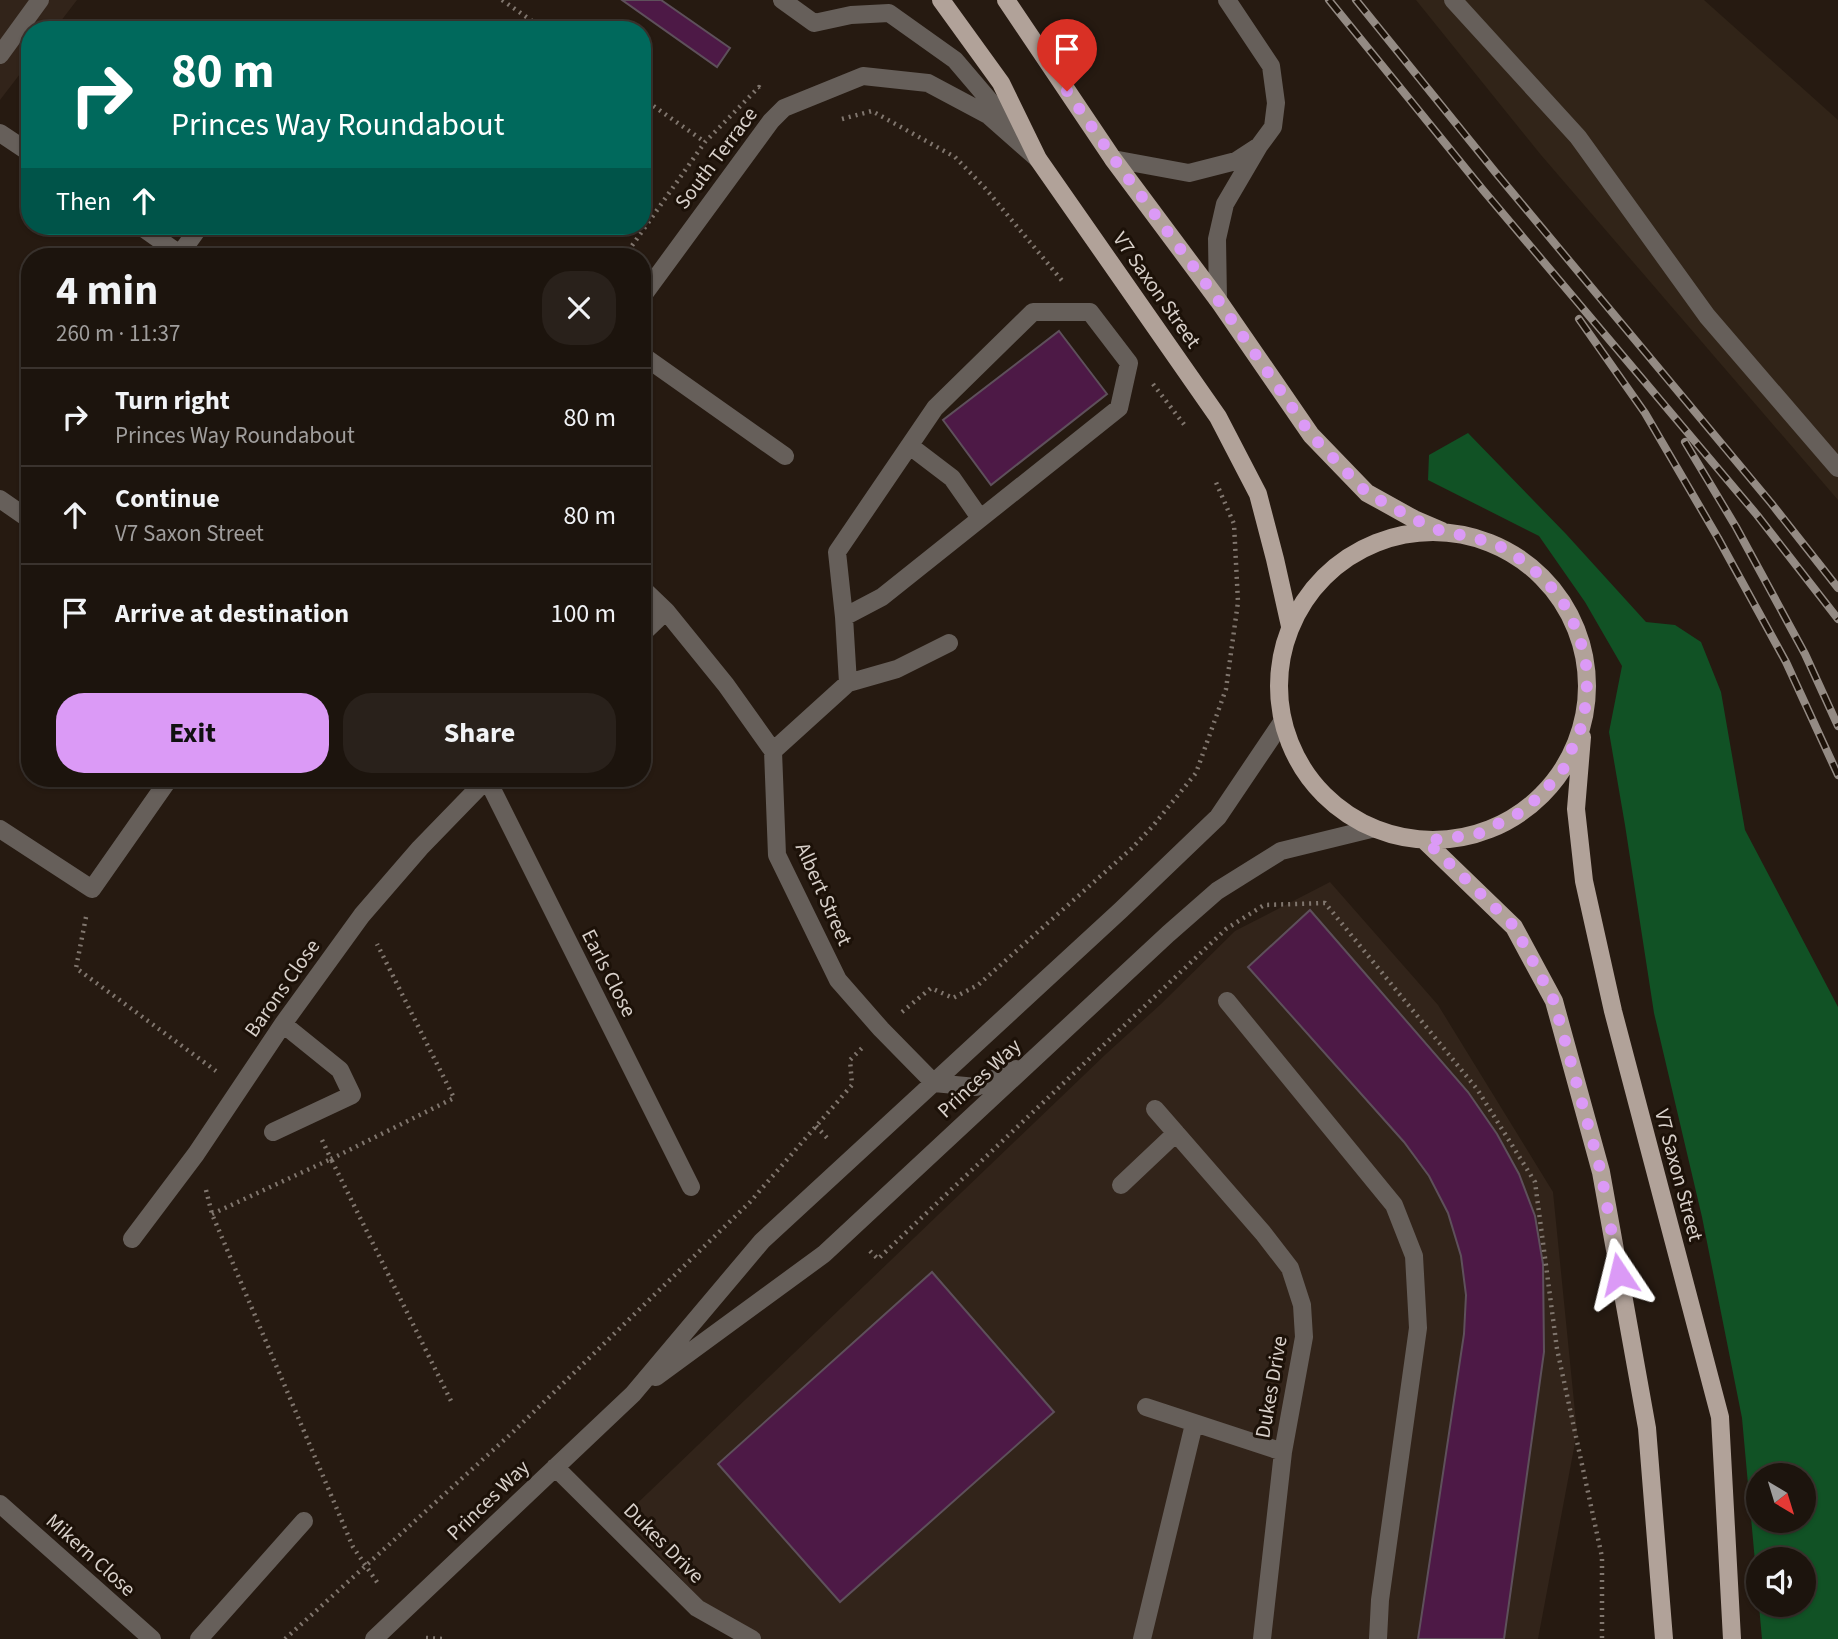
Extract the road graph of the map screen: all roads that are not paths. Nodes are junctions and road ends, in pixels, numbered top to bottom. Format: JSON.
{"nodes":[{"id":1,"x":40,"y":0,"type":"edge"},
{"id":2,"x":782,"y":0,"type":"edge"},
{"id":3,"x":941,"y":0,"type":"edge"},
{"id":4,"x":1006,"y":0,"type":"edge"},
{"id":5,"x":1227,"y":0,"type":"edge"},
{"id":6,"x":1453,"y":0,"type":"edge"},
{"id":7,"x":25,"y":21,"type":"edge"},
{"id":8,"x":21,"y":26,"type":"edge"},
{"id":9,"x":0,"y":55,"type":"edge"},
{"id":10,"x":0,"y":133,"type":"edge"},
{"id":11,"x":1259,"y":146,"type":"junction"},
{"id":12,"x":21,"y":147,"type":"edge"},
{"id":13,"x":1038,"y":159,"type":"junction"},
{"id":14,"x":1114,"y":159,"type":"junction"},
{"id":15,"x":158,"y":235,"type":"edge"},
{"id":16,"x":173,"y":248,"type":"edge"},
{"id":17,"x":651,"y":285,"type":"edge"},
{"id":18,"x":1218,"y":300,"type":"junction"},
{"id":19,"x":651,"y":361,"type":"edge"},
{"id":20,"x":910,"y":446,"type":"junction"},
{"id":21,"x":785,"y":456,"type":"dead end"},
{"id":22,"x":1838,"y":468,"type":"edge"},
{"id":23,"x":0,"y":499,"type":"edge"},
{"id":24,"x":21,"y":514,"type":"edge"},
{"id":25,"x":980,"y":519,"type":"junction"},
{"id":26,"x":1443,"y":532,"type":"junction"},
{"id":27,"x":651,"y":597,"type":"edge"},
{"id":28,"x":666,"y":611,"type":"junction"},
{"id":29,"x":844,"y":617,"type":"junction"},
{"id":30,"x":651,"y":625,"type":"edge"},
{"id":31,"x":1290,"y":626,"type":"junction"},
{"id":32,"x":949,"y":643,"type":"dead end"},
{"id":33,"x":848,"y":683,"type":"junction"},
{"id":34,"x":1282,"y":722,"type":"junction"},
{"id":35,"x":1583,"y":723,"type":"junction"},
{"id":36,"x":773,"y":751,"type":"junction"},
{"id":37,"x":163,"y":787,"type":"edge"},
{"id":38,"x":479,"y":787,"type":"edge"},
{"id":39,"x":491,"y":787,"type":"edge"},
{"id":40,"x":1371,"y":828,"type":"junction"},
{"id":41,"x":3,"y":835,"type":"edge"},
{"id":42,"x":1426,"y":841,"type":"junction"},
{"id":43,"x":1227,"y":1001,"type":"dead end"},
{"id":44,"x":283,"y":1024,"type":"junction"},
{"id":45,"x":1030,"y":1062,"type":"junction"},
{"id":46,"x":934,"y":1083,"type":"junction"},
{"id":47,"x":1155,"y":1109,"type":"dead end"},
{"id":48,"x":273,"y":1132,"type":"dead end"},
{"id":49,"x":1176,"y":1133,"type":"junction"},
{"id":50,"x":1121,"y":1185,"type":"dead end"},
{"id":51,"x":691,"y":1186,"type":"dead end"},
{"id":52,"x":132,"y":1239,"type":"dead end"},
{"id":53,"x":633,"y":1394,"type":"junction"},
{"id":54,"x":1146,"y":1407,"type":"dead end"},
{"id":55,"x":1194,"y":1424,"type":"junction"},
{"id":56,"x":1283,"y":1452,"type":"junction"},
{"id":57,"x":555,"y":1467,"type":"junction"},
{"id":58,"x":0,"y":1504,"type":"edge"},
{"id":59,"x":304,"y":1521,"type":"dead end"},
{"id":60,"x":144,"y":1637,"type":"edge"},
{"id":61,"x":199,"y":1639,"type":"edge"},
{"id":62,"x":374,"y":1639,"type":"edge"},
{"id":63,"x":752,"y":1639,"type":"edge"},
{"id":64,"x":1142,"y":1639,"type":"edge"},
{"id":65,"x":1262,"y":1639,"type":"edge"},
{"id":66,"x":1378,"y":1639,"type":"edge"},
{"id":67,"x":1664,"y":1639,"type":"edge"},
{"id":68,"x":1732,"y":1639,"type":"edge"}],
"edges":[{"from":1,"to":7,"type":"street"},
{"from":2,"to":13,"type":"street"},
{"from":3,"to":13,"type":"main road","name":"V7 Saxon Street"},
{"from":4,"to":14,"type":"main road","name":"V7 Saxon Street"},
{"from":5,"to":11,"type":"street"},
{"from":6,"to":22,"type":"street"},
{"from":8,"to":9,"type":"street"},
{"from":10,"to":12,"type":"street"},
{"from":11,"to":14,"type":"street"},
{"from":11,"to":18,"type":"street"},
{"from":13,"to":17,"type":"street","name":"South Terrace"},
{"from":13,"to":31,"type":"main road","name":"V7 Saxon Street"},
{"from":14,"to":18,"type":"main road","name":"V7 Saxon Street"},
{"from":15,"to":16,"type":"street"},
{"from":18,"to":26,"type":"main road","name":"V7 Saxon Street"},
{"from":19,"to":21,"type":"street"},
{"from":20,"to":25,"type":"street"},
{"from":20,"to":25,"type":"street"},
{"from":20,"to":29,"type":"street"},
{"from":23,"to":24,"type":"street"},
{"from":25,"to":29,"type":"street"},
{"from":26,"to":31,"type":"main road"},
{"from":26,"to":35,"type":"main road","name":"V7 Saxon Street"},
{"from":27,"to":28,"type":"street"},
{"from":28,"to":30,"type":"street"},
{"from":28,"to":36,"type":"street"},
{"from":29,"to":33,"type":"street"},
{"from":31,"to":34,"type":"main road"},
{"from":32,"to":33,"type":"street"},
{"from":33,"to":36,"type":"street"},
{"from":34,"to":40,"type":"main road"},
{"from":34,"to":46,"type":"street","name":"Princes Way"},
{"from":35,"to":42,"type":"main road"},
{"from":35,"to":68,"type":"main road","name":"V7 Saxon Street"},
{"from":36,"to":46,"type":"street","name":"Albert Street"},
{"from":37,"to":41,"type":"street"},
{"from":38,"to":44,"type":"street","name":"Barons Close"},
{"from":39,"to":51,"type":"street","name":"Earls Close"},
{"from":40,"to":42,"type":"main road"},
{"from":40,"to":45,"type":"street","name":"Princes Way"},
{"from":42,"to":67,"type":"main road"},
{"from":43,"to":66,"type":"street"},
{"from":44,"to":48,"type":"street"},
{"from":44,"to":52,"type":"street","name":"Barons Close"},
{"from":45,"to":46,"type":"street"},
{"from":45,"to":53,"type":"street","name":"Princes Way"},
{"from":46,"to":53,"type":"street","name":"Princes Way"},
{"from":47,"to":49,"type":"street","name":"Dukes Drive"},
{"from":49,"to":50,"type":"street"},
{"from":49,"to":56,"type":"street","name":"Dukes Drive"},
{"from":53,"to":57,"type":"street","name":"Princes Way"},
{"from":54,"to":55,"type":"street"},
{"from":55,"to":56,"type":"street"},
{"from":55,"to":64,"type":"street"},
{"from":56,"to":65,"type":"street","name":"Dukes Drive"},
{"from":57,"to":62,"type":"street","name":"Princes Way"},
{"from":57,"to":63,"type":"street","name":"Dukes Drive"},
{"from":58,"to":60,"type":"street","name":"Mikern Close"},
{"from":59,"to":61,"type":"street"}]}
